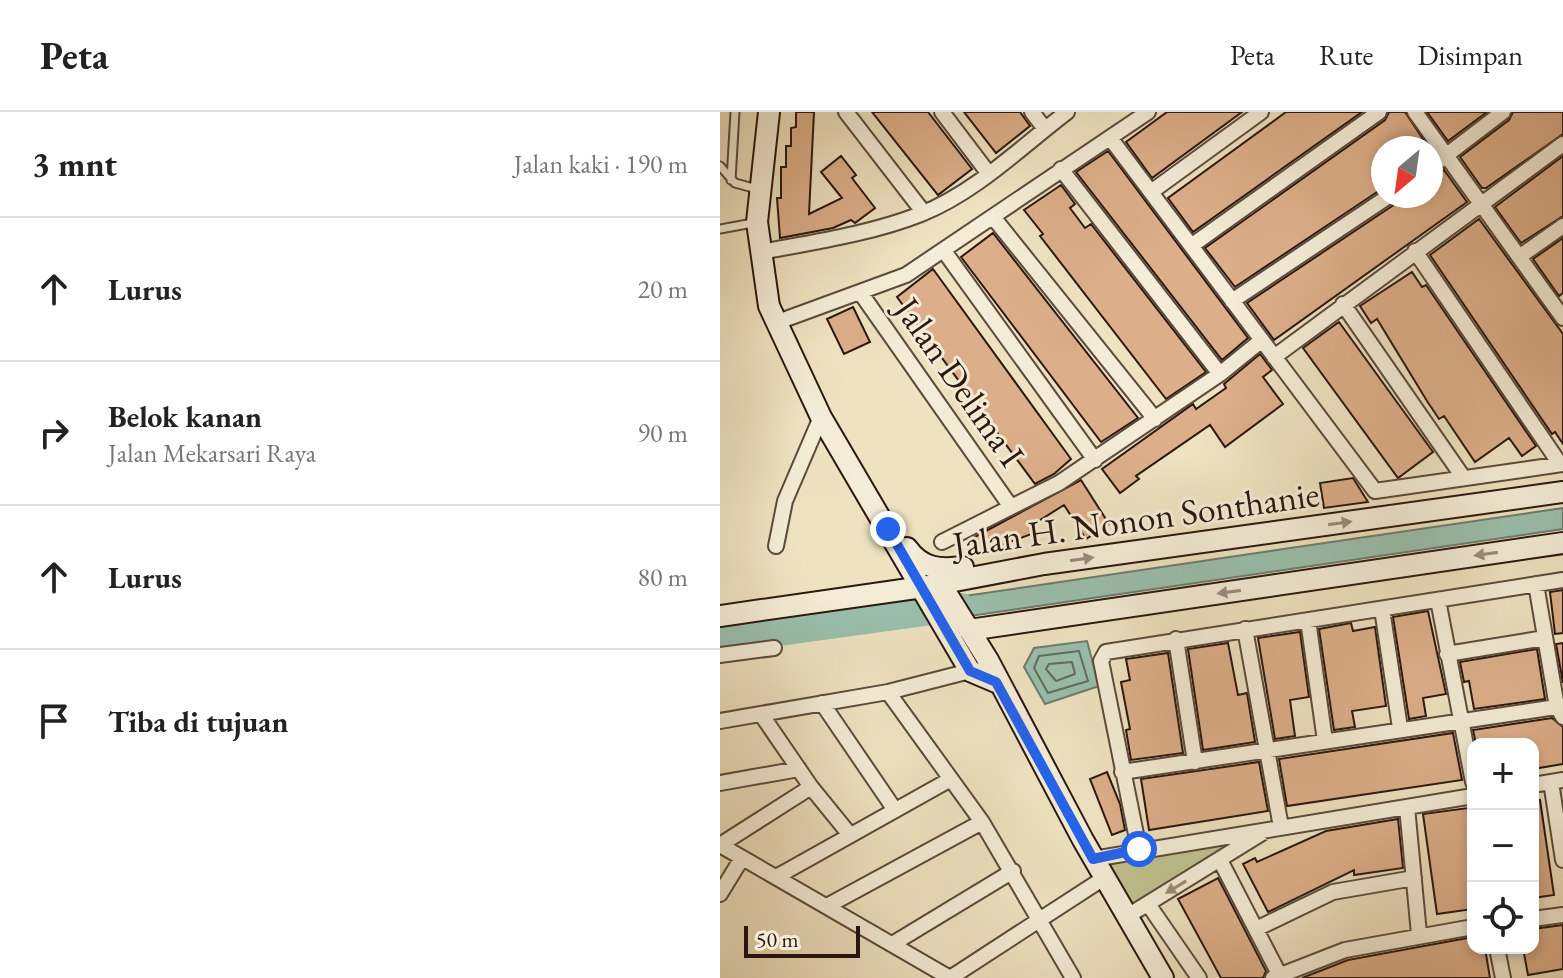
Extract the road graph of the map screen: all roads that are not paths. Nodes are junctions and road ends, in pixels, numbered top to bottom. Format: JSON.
{"nodes":[{"id":1,"x":735,"y":112,"type":"edge"},
{"id":2,"x":769,"y":112,"type":"edge"},
{"id":3,"x":846,"y":112,"type":"edge"},
{"id":4,"x":942,"y":112,"type":"edge"},
{"id":5,"x":1032,"y":112,"type":"edge"},
{"id":6,"x":1067,"y":112,"type":"edge"},
{"id":7,"x":1148,"y":112,"type":"edge"},
{"id":8,"x":1261,"y":112,"type":"edge"},
{"id":9,"x":1379,"y":112,"type":"edge"},
{"id":10,"x":1415,"y":112,"type":"edge"},
{"id":11,"x":1474,"y":112,"type":"edge"},
{"id":12,"x":1503,"y":112,"type":"edge"},
{"id":13,"x":1484,"y":126,"type":"junction"},
{"id":14,"x":1045,"y":129,"type":"junction"},
{"id":15,"x":1111,"y":139,"type":"junction"},
{"id":16,"x":1563,"y":144,"type":"edge"},
{"id":17,"x":1449,"y":155,"type":"junction"},
{"id":18,"x":1443,"y":159,"type":"edge"},
{"id":19,"x":720,"y":166,"type":"edge"},
{"id":20,"x":1061,"y":169,"type":"junction"},
{"id":21,"x":989,"y":174,"type":"junction"},
{"id":22,"x":731,"y":180,"type":"junction"},
{"id":23,"x":759,"y":189,"type":"junction"},
{"id":24,"x":1151,"y":192,"type":"junction"},
{"id":25,"x":1483,"y":203,"type":"junction"},
{"id":26,"x":1371,"y":208,"type":"edge"},
{"id":27,"x":924,"y":213,"type":"junction"},
{"id":28,"x":993,"y":217,"type":"junction"},
{"id":29,"x":757,"y":222,"type":"junction"},
{"id":30,"x":1563,"y":226,"type":"edge"},
{"id":31,"x":720,"y":229,"type":"edge"},
{"id":32,"x":1191,"y":246,"type":"junction"},
{"id":33,"x":944,"y":251,"type":"junction"},
{"id":34,"x":1415,"y":251,"type":"junction"},
{"id":35,"x":1519,"y":257,"type":"junction"},
{"id":36,"x":761,"y":261,"type":"junction"},
{"id":37,"x":860,"y":292,"type":"junction"},
{"id":38,"x":1232,"y":301,"type":"junction"},
{"id":39,"x":1343,"y":304,"type":"junction"},
{"id":40,"x":1561,"y":312,"type":"edge"},
{"id":41,"x":772,"y":314,"type":"junction"},
{"id":42,"x":1262,"y":340,"type":"junction"},
{"id":43,"x":1274,"y":357,"type":"junction"},
{"id":44,"x":1220,"y":374,"type":"junction"},
{"id":45,"x":821,"y":417,"type":"junction"},
{"id":46,"x":1155,"y":419,"type":"junction"},
{"id":47,"x":1095,"y":460,"type":"junction"},
{"id":48,"x":1562,"y":464,"type":"edge"},
{"id":49,"x":1463,"y":477,"type":"junction"},
{"id":50,"x":1563,"y":492,"type":"edge"},
{"id":51,"x":1011,"y":507,"type":"junction"},
{"id":52,"x":888,"y":529,"type":"junction"},
{"id":53,"x":942,"y":542,"type":"dead end"},
{"id":54,"x":1563,"y":543,"type":"edge"},
{"id":55,"x":776,"y":546,"type":"dead end"},
{"id":56,"x":1044,"y":564,"type":"junction"},
{"id":57,"x":1563,"y":580,"type":"edge"},
{"id":58,"x":1536,"y":584,"type":"junction"},
{"id":59,"x":934,"y":589,"type":"junction"},
{"id":60,"x":1438,"y":600,"type":"junction"},
{"id":61,"x":1382,"y":609,"type":"junction"},
{"id":62,"x":720,"y":616,"type":"edge"},
{"id":63,"x":1308,"y":620,"type":"junction"},
{"id":64,"x":1245,"y":629,"type":"junction"},
{"id":65,"x":970,"y":630,"type":"junction"},
{"id":66,"x":1545,"y":638,"type":"junction"},
{"id":67,"x":1176,"y":639,"type":"junction"},
{"id":68,"x":774,"y":648,"type":"dead end"},
{"id":69,"x":1447,"y":654,"type":"junction"},
{"id":70,"x":720,"y":655,"type":"edge"},
{"id":71,"x":968,"y":668,"type":"junction"},
{"id":72,"x":996,"y":682,"type":"junction"},
{"id":73,"x":888,"y":692,"type":"junction"},
{"id":74,"x":822,"y":703,"type":"junction"},
{"id":75,"x":1561,"y":710,"type":"edge"},
{"id":76,"x":761,"y":714,"type":"junction"},
{"id":77,"x":1460,"y":720,"type":"junction"},
{"id":78,"x":720,"y":721,"type":"edge"},
{"id":79,"x":1400,"y":728,"type":"junction"},
{"id":80,"x":1325,"y":741,"type":"junction"},
{"id":81,"x":1267,"y":749,"type":"junction"},
{"id":82,"x":1467,"y":753,"type":"edge"},
{"id":83,"x":1195,"y":762,"type":"junction"},
{"id":84,"x":799,"y":769,"type":"junction"},
{"id":85,"x":1122,"y":772,"type":"junction"},
{"id":86,"x":951,"y":779,"type":"junction"},
{"id":87,"x":1557,"y":781,"type":"edge"},
{"id":88,"x":720,"y":783,"type":"edge"},
{"id":89,"x":811,"y":787,"type":"junction"},
{"id":90,"x":1467,"y":797,"type":"edge"},
{"id":91,"x":1407,"y":807,"type":"junction"},
{"id":92,"x":895,"y":810,"type":"junction"},
{"id":93,"x":982,"y":822,"type":"junction"},
{"id":94,"x":1274,"y":829,"type":"junction"},
{"id":95,"x":850,"y":835,"type":"junction"},
{"id":96,"x":720,"y":845,"type":"edge"},
{"id":97,"x":1139,"y":849,"type":"junction"},
{"id":98,"x":742,"y":858,"type":"junction"},
{"id":99,"x":1093,"y":859,"type":"junction"},
{"id":100,"x":1220,"y":860,"type":"junction"},
{"id":101,"x":1563,"y":860,"type":"edge"},
{"id":102,"x":1013,"y":871,"type":"junction"},
{"id":103,"x":776,"y":877,"type":"junction"},
{"id":104,"x":1104,"y":878,"type":"junction"},
{"id":105,"x":1414,"y":878,"type":"junction"},
{"id":106,"x":720,"y":894,"type":"edge"},
{"id":107,"x":1148,"y":904,"type":"junction"},
{"id":108,"x":827,"y":906,"type":"junction"},
{"id":109,"x":1563,"y":915,"type":"edge"},
{"id":110,"x":1126,"y":917,"type":"junction"},
{"id":111,"x":1539,"y":918,"type":"edge"},
{"id":112,"x":1038,"y":922,"type":"junction"},
{"id":113,"x":1467,"y":928,"type":"edge"},
{"id":114,"x":1256,"y":929,"type":"junction"},
{"id":115,"x":1419,"y":934,"type":"junction"},
{"id":116,"x":894,"y":943,"type":"junction"},
{"id":117,"x":1498,"y":954,"type":"edge"},
{"id":118,"x":956,"y":976,"type":"edge"},
{"id":119,"x":1276,"y":976,"type":"edge"},
{"id":120,"x":1073,"y":978,"type":"edge"},
{"id":121,"x":1163,"y":978,"type":"edge"},
{"id":122,"x":1199,"y":978,"type":"edge"},
{"id":123,"x":1503,"y":978,"type":"edge"}],
"edges":[{"from":1,"to":22,"type":"lane"},
{"from":2,"to":23,"type":"street"},
{"from":3,"to":27,"type":"street"},
{"from":4,"to":21,"type":"street"},
{"from":5,"to":14,"type":"street"},
{"from":6,"to":14,"type":"street"},
{"from":7,"to":15,"type":"street"},
{"from":8,"to":24,"type":"street"},
{"from":9,"to":32,"type":"street"},
{"from":10,"to":17,"type":"street"},
{"from":11,"to":13,"type":"street"},
{"from":12,"to":13,"type":"street"},
{"from":13,"to":17,"type":"street"},
{"from":14,"to":21,"type":"street"},
{"from":15,"to":20,"type":"street"},
{"from":15,"to":24,"type":"street"},
{"from":16,"to":25,"type":"street"},
{"from":17,"to":18,"type":"street"},
{"from":17,"to":25,"type":"street"},
{"from":19,"to":22,"type":"lane"},
{"from":20,"to":28,"type":"street"},
{"from":20,"to":44,"type":"street"},
{"from":21,"to":27,"type":"street"},
{"from":22,"to":23,"type":"lane"},
{"from":23,"to":29,"type":"street"},
{"from":24,"to":32,"type":"street"},
{"from":25,"to":34,"type":"street"},
{"from":25,"to":35,"type":"street"},
{"from":26,"to":38,"type":"street"},
{"from":27,"to":36,"type":"street"},
{"from":28,"to":33,"type":"street"},
{"from":28,"to":46,"type":"street"},
{"from":29,"to":31,"type":"lane"},
{"from":29,"to":36,"type":"street"},
{"from":30,"to":35,"type":"street"},
{"from":32,"to":38,"type":"street"},
{"from":33,"to":37,"type":"street"},
{"from":33,"to":47,"type":"street"},
{"from":34,"to":39,"type":"street"},
{"from":34,"to":48,"type":"street"},
{"from":35,"to":40,"type":"street"},
{"from":36,"to":41,"type":"street"},
{"from":37,"to":41,"type":"street"},
{"from":37,"to":51,"type":"street","name":"Jalan Delima I"},
{"from":38,"to":42,"type":"street"},
{"from":39,"to":43,"type":"street"},
{"from":39,"to":49,"type":"street"},
{"from":41,"to":45,"type":"street"},
{"from":42,"to":43,"type":"street"},
{"from":42,"to":44,"type":"street"},
{"from":43,"to":49,"type":"street"},
{"from":44,"to":46,"type":"street"},
{"from":45,"to":52,"type":"street"},
{"from":45,"to":55,"type":"street"},
{"from":46,"to":47,"type":"street"},
{"from":47,"to":51,"type":"street"},
{"from":48,"to":49,"type":"street"},
{"from":56,"to":50,"type":"street","name":"Jalan H. Nonon Sonthanie","one_way":true},
{"from":51,"to":53,"type":"street"},
{"from":52,"to":56,"type":"street"},
{"from":52,"to":59,"type":"street"},
{"from":54,"to":65,"type":"street","one_way":true},
{"from":56,"to":59,"type":"street","name":"Jalan H. Nonon Sonthanie"},
{"from":57,"to":58,"type":"street"},
{"from":58,"to":60,"type":"street"},
{"from":58,"to":66,"type":"street"},
{"from":59,"to":62,"type":"street","name":"Jalan H. Nonon Sonthanie"},
{"from":59,"to":65,"type":"street"},
{"from":59,"to":71,"type":"street"},
{"from":60,"to":61,"type":"street"},
{"from":60,"to":69,"type":"street"},
{"from":61,"to":63,"type":"street"},
{"from":61,"to":79,"type":"street"},
{"from":63,"to":64,"type":"street"},
{"from":63,"to":80,"type":"street"},
{"from":64,"to":67,"type":"street"},
{"from":64,"to":81,"type":"street"},
{"from":65,"to":72,"type":"street"},
{"from":66,"to":69,"type":"street"},
{"from":66,"to":75,"type":"street"},
{"from":67,"to":83,"type":"street"},
{"from":67,"to":85,"type":"street"},
{"from":68,"to":70,"type":"street"},
{"from":69,"to":77,"type":"street"},
{"from":71,"to":72,"type":"street"},
{"from":71,"to":73,"type":"street"},
{"from":72,"to":99,"type":"street"},
{"from":73,"to":74,"type":"street"},
{"from":73,"to":86,"type":"street"},
{"from":74,"to":76,"type":"street"},
{"from":74,"to":92,"type":"street"},
{"from":75,"to":77,"type":"street"},
{"from":76,"to":78,"type":"street"},
{"from":76,"to":84,"type":"street"},
{"from":77,"to":79,"type":"street"},
{"from":77,"to":82,"type":"street"},
{"from":79,"to":80,"type":"street"},
{"from":80,"to":81,"type":"street"},
{"from":81,"to":83,"type":"street"},
{"from":81,"to":94,"type":"street"},
{"from":83,"to":85,"type":"street"},
{"from":84,"to":88,"type":"street"},
{"from":84,"to":89,"type":"street"},
{"from":85,"to":97,"type":"street"},
{"from":86,"to":92,"type":"street"},
{"from":86,"to":93,"type":"street"},
{"from":87,"to":101,"type":"street"},
{"from":89,"to":95,"type":"street"},
{"from":89,"to":96,"type":"street"},
{"from":90,"to":91,"type":"street"},
{"from":91,"to":94,"type":"street"},
{"from":91,"to":105,"type":"street"},
{"from":92,"to":95,"type":"street"},
{"from":93,"to":102,"type":"street"},
{"from":93,"to":108,"type":"street"},
{"from":94,"to":97,"type":"street"},
{"from":94,"to":100,"type":"street"},
{"from":95,"to":103,"type":"street"},
{"from":96,"to":98,"type":"street"},
{"from":97,"to":99,"type":"street"},
{"from":98,"to":103,"type":"street"},
{"from":98,"to":106,"type":"street"},
{"from":99,"to":104,"type":"street"},
{"from":100,"to":107,"type":"street","one_way":true},
{"from":100,"to":114,"type":"street"},
{"from":102,"to":112,"type":"street"},
{"from":102,"to":116,"type":"street"},
{"from":103,"to":108,"type":"street"},
{"from":104,"to":110,"type":"street"},
{"from":104,"to":112,"type":"street"},
{"from":105,"to":114,"type":"street"},
{"from":105,"to":115,"type":"street"},
{"from":107,"to":110,"type":"street"},
{"from":107,"to":122,"type":"street"},
{"from":108,"to":116,"type":"street"},
{"from":109,"to":111,"type":"street"},
{"from":110,"to":121,"type":"street"},
{"from":112,"to":118,"type":"street"},
{"from":112,"to":120,"type":"street"},
{"from":113,"to":115,"type":"street"},
{"from":114,"to":119,"type":"street"},
{"from":115,"to":119,"type":"street"},
{"from":116,"to":118,"type":"street"},
{"from":117,"to":123,"type":"street"}]}
